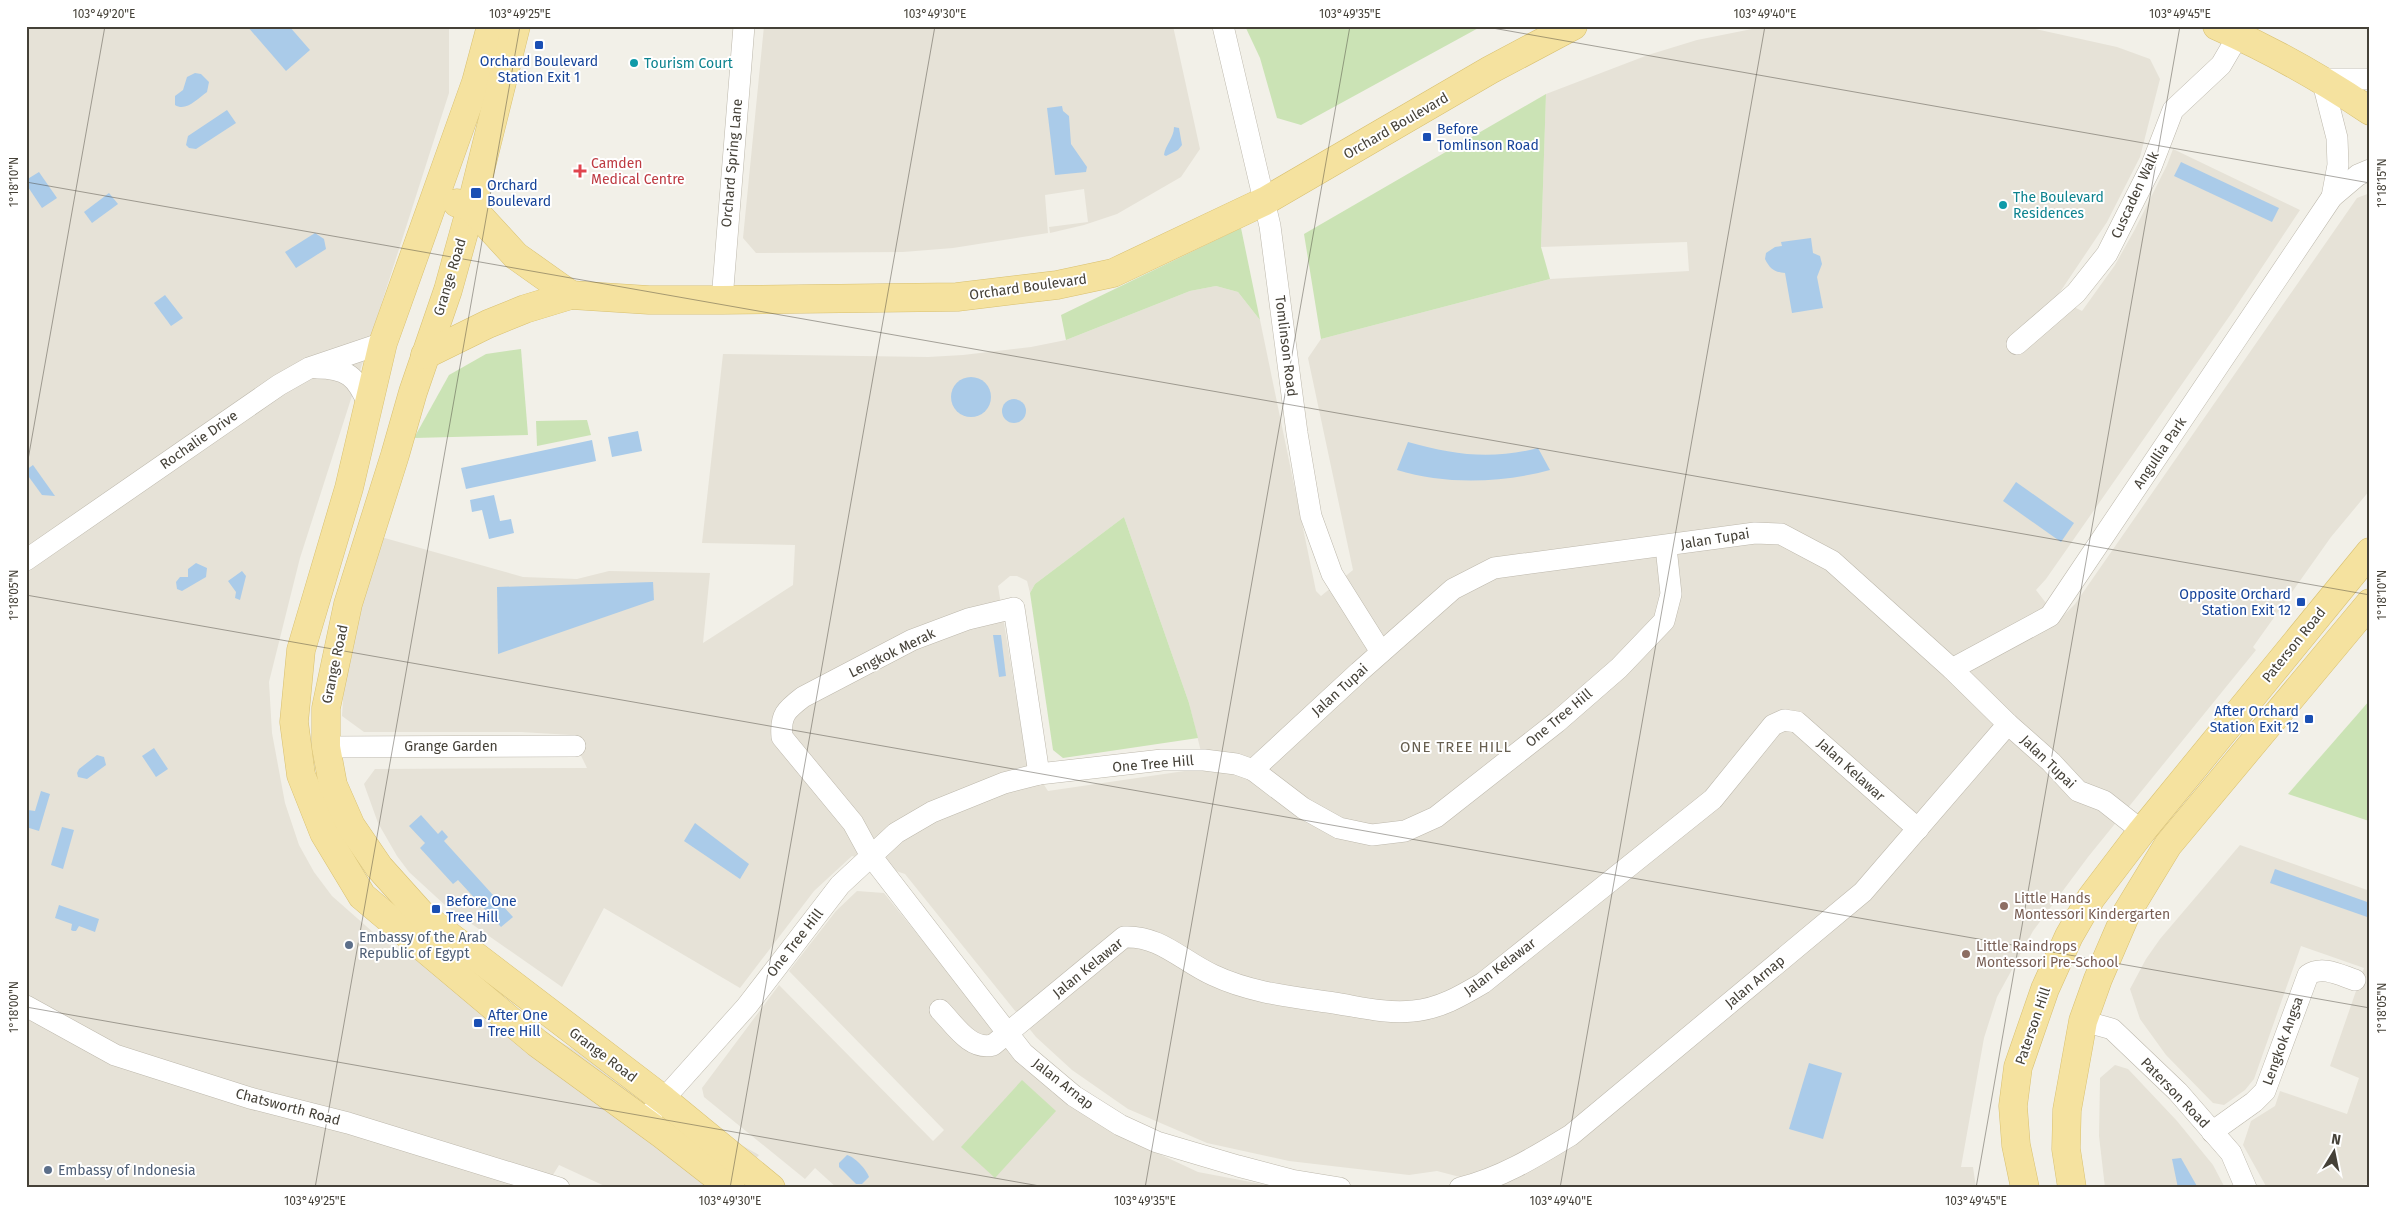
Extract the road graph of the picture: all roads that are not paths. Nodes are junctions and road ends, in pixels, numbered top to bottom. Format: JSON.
{"nodes":[{"id":1,"x":491,"y":26,"type":"edge"},
{"id":2,"x":516,"y":26,"type":"edge"},
{"id":3,"x":744,"y":26,"type":"edge"},
{"id":4,"x":1223,"y":26,"type":"edge"},
{"id":5,"x":1573,"y":26,"type":"edge"},
{"id":6,"x":2227,"y":31,"type":"edge"},
{"id":7,"x":2322,"y":79,"type":"junction"},
{"id":8,"x":2370,"y":79,"type":"edge"},
{"id":9,"x":2370,"y":111,"type":"edge"},
{"id":10,"x":2370,"y":170,"type":"edge"},
{"id":11,"x":437,"y":196,"type":"junction"},
{"id":12,"x":2332,"y":198,"type":"junction"},
{"id":13,"x":1265,"y":201,"type":"junction"},
{"id":14,"x":471,"y":207,"type":"junction"},
{"id":15,"x":571,"y":294,"type":"junction"},
{"id":16,"x":722,"y":300,"type":"junction"},
{"id":17,"x":383,"y":343,"type":"junction"},
{"id":18,"x":2017,"y":344,"type":"dead end"},
{"id":19,"x":425,"y":355,"type":"junction"},
{"id":20,"x":309,"y":368,"type":"junction"},
{"id":21,"x":368,"y":404,"type":"junction"},
{"id":22,"x":1666,"y":547,"type":"junction"},
{"id":23,"x":2370,"y":552,"type":"edge"},
{"id":24,"x":26,"y":560,"type":"edge"},
{"id":25,"x":2370,"y":603,"type":"edge"},
{"id":26,"x":1381,"y":652,"type":"junction"},
{"id":27,"x":1952,"y":669,"type":"junction"},
{"id":28,"x":2008,"y":724,"type":"junction"},
{"id":29,"x":575,"y":746,"type":"dead end"},
{"id":30,"x":326,"y":747,"type":"junction"},
{"id":31,"x":1253,"y":770,"type":"junction"},
{"id":32,"x":1039,"y":774,"type":"junction"},
{"id":33,"x":1918,"y":829,"type":"junction"},
{"id":34,"x":2142,"y":831,"type":"junction"},
{"id":35,"x":872,"y":856,"type":"junction"},
{"id":36,"x":2098,"y":980,"type":"junction"},
{"id":37,"x":2355,"y":980,"type":"dead end"},
{"id":38,"x":26,"y":1006,"type":"edge"},
{"id":39,"x":940,"y":1010,"type":"dead end"},
{"id":40,"x":2083,"y":1021,"type":"junction"},
{"id":41,"x":2112,"y":1029,"type":"junction"},
{"id":42,"x":1008,"y":1034,"type":"junction"},
{"id":43,"x":664,"y":1100,"type":"junction"},
{"id":44,"x":644,"y":1121,"type":"junction"},
{"id":45,"x":2212,"y":1132,"type":"junction"},
{"id":46,"x":514,"y":1180,"type":"edge"},
{"id":47,"x":549,"y":1186,"type":"edge"},
{"id":48,"x":731,"y":1188,"type":"edge"},
{"id":49,"x":771,"y":1188,"type":"edge"},
{"id":50,"x":1340,"y":1188,"type":"edge"},
{"id":51,"x":1460,"y":1188,"type":"edge"},
{"id":52,"x":2025,"y":1188,"type":"edge"},
{"id":53,"x":2072,"y":1188,"type":"edge"},
{"id":54,"x":2246,"y":1188,"type":"edge"}],
"edges":[{"from":1,"to":11,"type":"main road","name":"Grange Road"},
{"from":2,"to":14,"type":"main road","name":"Grange Road"},
{"from":3,"to":16,"type":"street","name":"Orchard Spring Lane"},
{"from":4,"to":13,"type":"street","name":"Tomlinson Road"},
{"from":5,"to":13,"type":"main road","name":"Orchard Boulevard"},
{"from":6,"to":7,"type":"main road"},
{"from":6,"to":18,"type":"street","name":"Cuscaden Walk"},
{"from":7,"to":8,"type":"street"},
{"from":7,"to":9,"type":"main road"},
{"from":7,"to":12,"type":"street","name":"Angullia Park"},
{"from":10,"to":12,"type":"street","name":"Angullia Park"},
{"from":11,"to":14,"type":"main road","name":"Orchard Boulevard"},
{"from":11,"to":17,"type":"main road","name":"Grange Road"},
{"from":12,"to":27,"type":"street","name":"Angullia Park"},
{"from":13,"to":16,"type":"main road","name":"Orchard Boulevard"},
{"from":13,"to":26,"type":"street","name":"Tomlinson Road"},
{"from":14,"to":15,"type":"main road","name":"Orchard Boulevard"},
{"from":14,"to":19,"type":"main road","name":"Grange Road"},
{"from":15,"to":16,"type":"main road","name":"Orchard Boulevard"},
{"from":15,"to":19,"type":"main road","name":"Orchard Boulevard"},
{"from":17,"to":20,"type":"street","name":"Rochalie Drive"},
{"from":17,"to":21,"type":"main road","name":"Grange Road"},
{"from":19,"to":30,"type":"main road","name":"Grange Road"},
{"from":20,"to":21,"type":"street"},
{"from":20,"to":24,"type":"street","name":"Rochalie Drive"},
{"from":21,"to":44,"type":"main road","name":"Grange Road"},
{"from":22,"to":26,"type":"street","name":"Jalan Tupai"},
{"from":22,"to":27,"type":"street","name":"Jalan Tupai"},
{"from":22,"to":31,"type":"street","name":"One Tree Hill"},
{"from":23,"to":34,"type":"main road","name":"Paterson Road"},
{"from":25,"to":36,"type":"main road"},
{"from":26,"to":31,"type":"street","name":"Jalan Tupai"},
{"from":27,"to":28,"type":"street","name":"Jalan Tupai"},
{"from":28,"to":33,"type":"street","name":"Jalan Arnap"},
{"from":28,"to":34,"type":"street","name":"Jalan Tupai"},
{"from":29,"to":30,"type":"street","name":"Grange Garden"},
{"from":30,"to":43,"type":"main road","name":"Grange Road"},
{"from":31,"to":32,"type":"street","name":"One Tree Hill"},
{"from":32,"to":35,"type":"street","name":"One Tree Hill"},
{"from":32,"to":35,"type":"street","name":"Lengkok Merak"},
{"from":33,"to":42,"type":"street","name":"Jalan Kelawar"},
{"from":33,"to":51,"type":"street","name":"Jalan Arnap"},
{"from":34,"to":52,"type":"main road","name":"Paterson Hill"},
{"from":35,"to":42,"type":"street","name":"Jalan Arnap"},
{"from":35,"to":43,"type":"street","name":"One Tree Hill"},
{"from":36,"to":40,"type":"main road"},
{"from":36,"to":41,"type":"street"},
{"from":37,"to":45,"type":"street","name":"Lengkok Angsa"},
{"from":38,"to":46,"type":"street","name":"Chatsworth Road"},
{"from":39,"to":42,"type":"street","name":"Jalan Kelawar"},
{"from":40,"to":41,"type":"street","name":"Paterson Road"},
{"from":40,"to":53,"type":"main road"},
{"from":41,"to":45,"type":"street","name":"Paterson Road"},
{"from":42,"to":50,"type":"street","name":"Jalan Arnap"},
{"from":43,"to":44,"type":"street","name":"One Tree Hill"},
{"from":43,"to":49,"type":"main road","name":"Grange Road"},
{"from":44,"to":48,"type":"main road","name":"Grange Road"},
{"from":45,"to":54,"type":"street","name":"Paterson Road"},
{"from":46,"to":47,"type":"street","name":"Chatsworth Road"}]}
